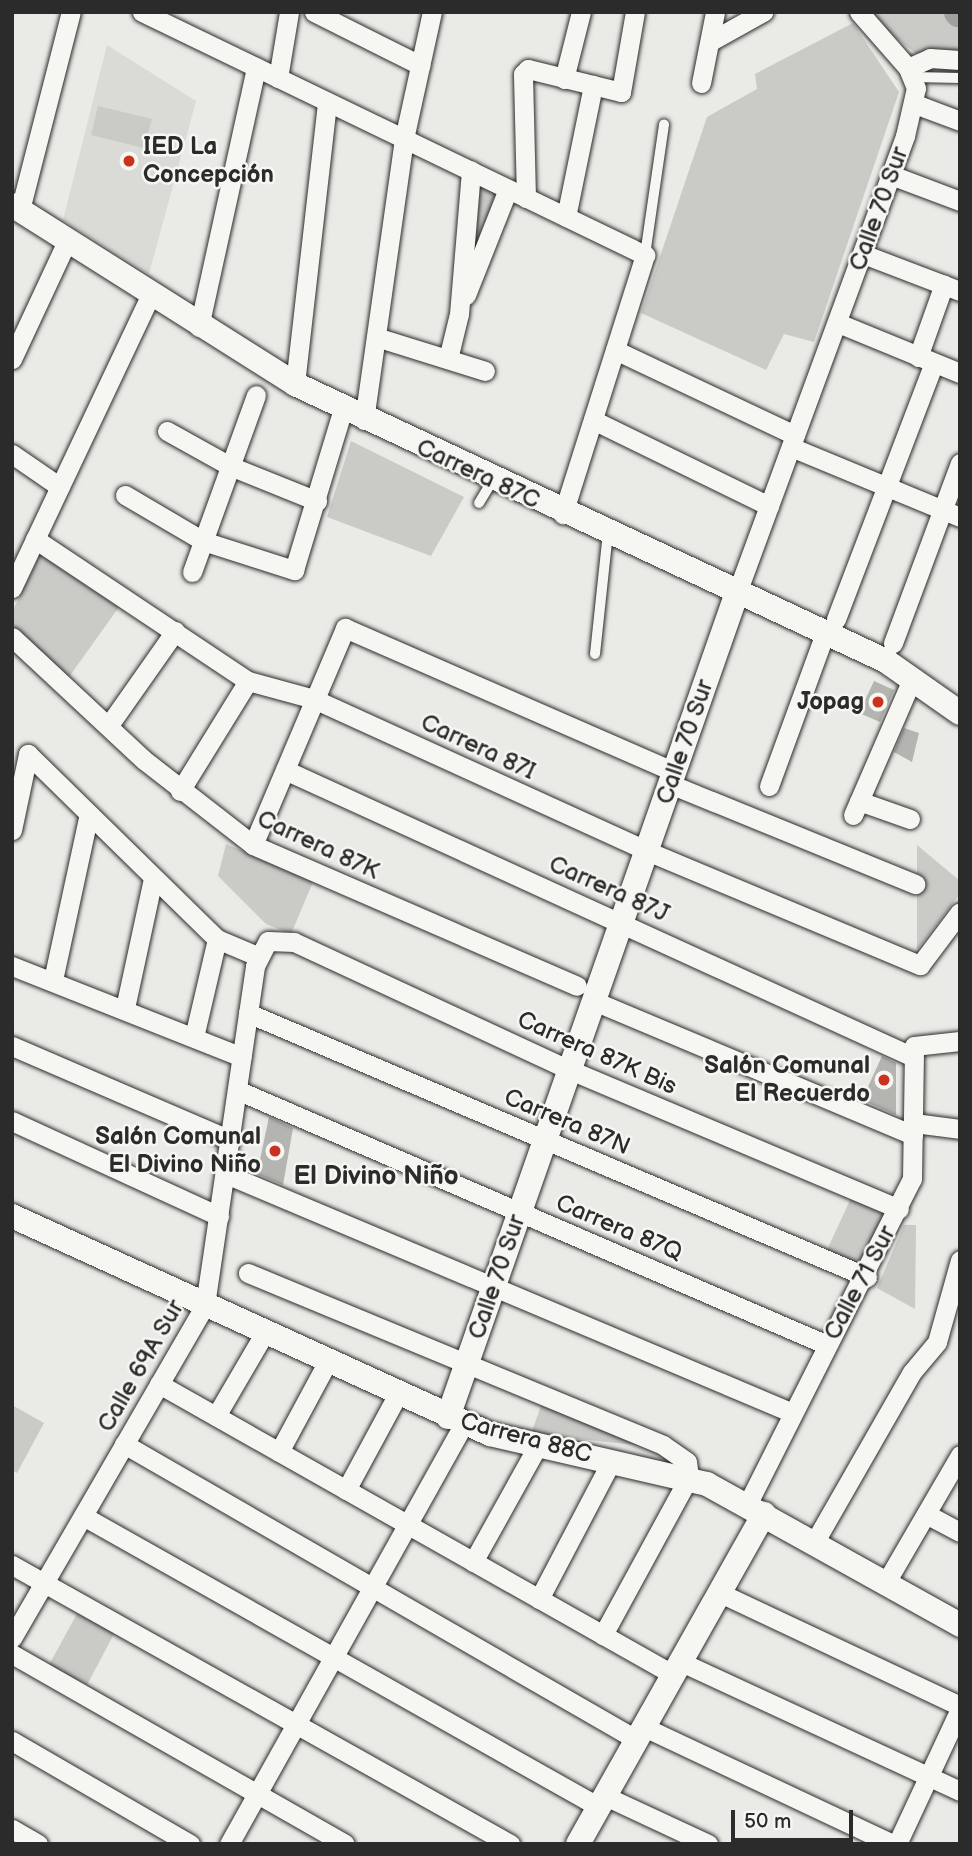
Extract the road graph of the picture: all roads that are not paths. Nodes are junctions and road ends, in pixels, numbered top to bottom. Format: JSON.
{"nodes":[{"id":1,"x":71,"y":12,"type":"edge"},
{"id":2,"x":142,"y":12,"type":"edge"},
{"id":3,"x":289,"y":12,"type":"edge"},
{"id":4,"x":314,"y":12,"type":"edge"},
{"id":5,"x":432,"y":12,"type":"edge"},
{"id":6,"x":581,"y":12,"type":"edge"},
{"id":7,"x":635,"y":12,"type":"edge"},
{"id":8,"x":715,"y":12,"type":"edge"},
{"id":9,"x":763,"y":12,"type":"edge"},
{"id":10,"x":859,"y":12,"type":"edge"},
{"id":11,"x":711,"y":41,"type":"junction"},
{"id":12,"x":960,"y":60,"type":"edge"},
{"id":13,"x":420,"y":65,"type":"junction"},
{"id":14,"x":256,"y":67,"type":"junction"},
{"id":15,"x":911,"y":72,"type":"junction"},
{"id":16,"x":278,"y":78,"type":"junction"},
{"id":17,"x":960,"y":78,"type":"edge"},
{"id":18,"x":564,"y":79,"type":"junction"},
{"id":19,"x":701,"y":83,"type":"dead end"},
{"id":20,"x":593,"y":85,"type":"junction"},
{"id":21,"x":327,"y":102,"type":"junction"},
{"id":22,"x":915,"y":104,"type":"junction"},
{"id":23,"x":960,"y":121,"type":"edge"},
{"id":24,"x":664,"y":124,"type":"dead end"},
{"id":25,"x":404,"y":139,"type":"junction"},
{"id":26,"x":471,"y":170,"type":"junction"},
{"id":27,"x":891,"y":174,"type":"junction"},
{"id":28,"x":508,"y":189,"type":"junction"},
{"id":29,"x":527,"y":198,"type":"junction"},
{"id":30,"x":960,"y":201,"type":"edge"},
{"id":31,"x":16,"y":207,"type":"edge"},
{"id":32,"x":566,"y":217,"type":"junction"},
{"id":33,"x":67,"y":241,"type":"junction"},
{"id":34,"x":863,"y":254,"type":"junction"},
{"id":35,"x":645,"y":255,"type":"junction"},
{"id":36,"x":952,"y":288,"type":"edge"},
{"id":37,"x":150,"y":296,"type":"junction"},
{"id":38,"x":459,"y":314,"type":"junction"},
{"id":39,"x":838,"y":323,"type":"junction"},
{"id":40,"x":199,"y":327,"type":"junction"},
{"id":41,"x":376,"y":337,"type":"junction"},
{"id":42,"x":615,"y":350,"type":"junction"},
{"id":43,"x":12,"y":359,"type":"edge"},
{"id":44,"x":448,"y":359,"type":"junction"},
{"id":45,"x":926,"y":360,"type":"junction"},
{"id":46,"x":485,"y":371,"type":"dead end"},
{"id":47,"x":960,"y":373,"type":"edge"},
{"id":48,"x":295,"y":384,"type":"junction"},
{"id":49,"x":256,"y":395,"type":"dead end"},
{"id":50,"x":353,"y":415,"type":"junction"},
{"id":51,"x":593,"y":420,"type":"junction"},
{"id":52,"x":167,"y":431,"type":"dead end"},
{"id":53,"x":793,"y":441,"type":"junction"},
{"id":54,"x":12,"y":454,"type":"edge"},
{"id":55,"x":960,"y":463,"type":"edge"},
{"id":56,"x":230,"y":466,"type":"junction"},
{"id":57,"x":492,"y":481,"type":"junction"},
{"id":58,"x":60,"y":487,"type":"junction"},
{"id":59,"x":887,"y":487,"type":"junction"},
{"id":60,"x":125,"y":495,"type":"dead end"},
{"id":61,"x":317,"y":501,"type":"junction"},
{"id":62,"x":479,"y":503,"type":"dead end"},
{"id":63,"x":769,"y":506,"type":"junction"},
{"id":64,"x":951,"y":513,"type":"edge"},
{"id":65,"x":563,"y":514,"type":"junction"},
{"id":66,"x":608,"y":532,"type":"junction"},
{"id":67,"x":35,"y":539,"type":"junction"},
{"id":68,"x":204,"y":541,"type":"junction"},
{"id":69,"x":192,"y":572,"type":"dead end"},
{"id":70,"x":12,"y":588,"type":"edge"},
{"id":71,"x":738,"y":590,"type":"junction"},
{"id":72,"x":831,"y":626,"type":"junction"},
{"id":73,"x":175,"y":631,"type":"junction"},
{"id":74,"x":12,"y":637,"type":"edge"},
{"id":75,"x":893,"y":643,"type":"dead end"},
{"id":76,"x":595,"y":654,"type":"dead end"},
{"id":77,"x":912,"y":679,"type":"junction"},
{"id":78,"x":248,"y":681,"type":"junction"},
{"id":79,"x":314,"y":699,"type":"junction"},
{"id":80,"x":960,"y":713,"type":"edge"},
{"id":81,"x":109,"y":725,"type":"junction"},
{"id":82,"x":285,"y":770,"type":"junction"},
{"id":83,"x":672,"y":778,"type":"junction"},
{"id":84,"x":769,"y":786,"type":"dead end"},
{"id":85,"x":180,"y":791,"type":"junction"},
{"id":86,"x":88,"y":818,"type":"junction"},
{"id":87,"x":911,"y":819,"type":"dead end"},
{"id":88,"x":12,"y":830,"type":"edge"},
{"id":89,"x":253,"y":845,"type":"junction"},
{"id":90,"x":647,"y":850,"type":"junction"},
{"id":91,"x":153,"y":879,"type":"junction"},
{"id":92,"x":915,"y":884,"type":"dead end"},
{"id":93,"x":960,"y":912,"type":"edge"},
{"id":94,"x":622,"y":921,"type":"junction"},
{"id":95,"x":217,"y":939,"type":"junction"},
{"id":96,"x":257,"y":956,"type":"junction"},
{"id":97,"x":12,"y":966,"type":"edge"},
{"id":98,"x":53,"y":980,"type":"junction"},
{"id":99,"x":585,"y":993,"type":"junction"},
{"id":100,"x":125,"y":1009,"type":"junction"},
{"id":101,"x":248,"y":1013,"type":"junction"},
{"id":102,"x":194,"y":1037,"type":"junction"},
{"id":103,"x":960,"y":1041,"type":"edge"},
{"id":104,"x":12,"y":1046,"type":"edge"},
{"id":105,"x":913,"y":1051,"type":"junction"},
{"id":106,"x":242,"y":1057,"type":"junction"},
{"id":107,"x":570,"y":1069,"type":"junction"},
{"id":108,"x":237,"y":1090,"type":"junction"},
{"id":109,"x":12,"y":1121,"type":"edge"},
{"id":110,"x":914,"y":1129,"type":"junction"},
{"id":111,"x":960,"y":1129,"type":"edge"},
{"id":112,"x":230,"y":1140,"type":"junction"},
{"id":113,"x":545,"y":1140,"type":"junction"},
{"id":114,"x":226,"y":1174,"type":"junction"},
{"id":115,"x":900,"y":1209,"type":"junction"},
{"id":116,"x":520,"y":1212,"type":"junction"},
{"id":117,"x":12,"y":1216,"type":"edge"},
{"id":118,"x":219,"y":1216,"type":"junction"},
{"id":119,"x":960,"y":1260,"type":"edge"},
{"id":120,"x":248,"y":1273,"type":"dead end"},
{"id":121,"x":867,"y":1276,"type":"junction"},
{"id":122,"x":494,"y":1287,"type":"junction"},
{"id":123,"x":205,"y":1305,"type":"junction"},
{"id":124,"x":265,"y":1332,"type":"junction"},
{"id":125,"x":827,"y":1345,"type":"junction"},
{"id":126,"x":328,"y":1361,"type":"junction"},
{"id":127,"x":467,"y":1364,"type":"junction"},
{"id":128,"x":159,"y":1384,"type":"junction"},
{"id":129,"x":398,"y":1394,"type":"junction"},
{"id":130,"x":793,"y":1413,"type":"junction"},
{"id":131,"x":216,"y":1416,"type":"junction"},
{"id":132,"x":456,"y":1420,"type":"junction"},
{"id":133,"x":124,"y":1444,"type":"junction"},
{"id":134,"x":538,"y":1445,"type":"junction"},
{"id":135,"x":279,"y":1451,"type":"junction"},
{"id":136,"x":960,"y":1455,"type":"edge"},
{"id":137,"x":612,"y":1460,"type":"junction"},
{"id":138,"x":689,"y":1477,"type":"junction"},
{"id":139,"x":346,"y":1490,"type":"junction"},
{"id":140,"x":756,"y":1510,"type":"junction"},
{"id":141,"x":926,"y":1514,"type":"junction"},
{"id":142,"x":83,"y":1516,"type":"junction"},
{"id":143,"x":407,"y":1524,"type":"junction"},
{"id":144,"x":960,"y":1532,"type":"edge"},
{"id":145,"x":814,"y":1543,"type":"junction"},
{"id":146,"x":473,"y":1562,"type":"junction"},
{"id":147,"x":12,"y":1565,"type":"edge"},
{"id":148,"x":44,"y":1583,"type":"junction"},
{"id":149,"x":885,"y":1584,"type":"junction"},
{"id":150,"x":372,"y":1587,"type":"junction"},
{"id":151,"x":720,"y":1593,"type":"junction"},
{"id":152,"x":539,"y":1599,"type":"junction"},
{"id":153,"x":960,"y":1625,"type":"edge"},
{"id":154,"x":603,"y":1635,"type":"junction"},
{"id":155,"x":12,"y":1638,"type":"edge"},
{"id":156,"x":12,"y":1654,"type":"edge"},
{"id":157,"x":333,"y":1657,"type":"junction"},
{"id":158,"x":677,"y":1668,"type":"junction"},
{"id":159,"x":960,"y":1707,"type":"edge"},
{"id":160,"x":295,"y":1725,"type":"junction"},
{"id":161,"x":641,"y":1733,"type":"junction"},
{"id":162,"x":12,"y":1741,"type":"edge"},
{"id":163,"x":928,"y":1777,"type":"junction"},
{"id":164,"x":960,"y":1791,"type":"edge"},
{"id":165,"x":257,"y":1793,"type":"junction"},
{"id":166,"x":602,"y":1801,"type":"junction"},
{"id":167,"x":12,"y":1829,"type":"edge"},
{"id":168,"x":38,"y":1844,"type":"edge"},
{"id":169,"x":190,"y":1844,"type":"edge"},
{"id":170,"x":229,"y":1844,"type":"edge"},
{"id":171,"x":345,"y":1844,"type":"edge"},
{"id":172,"x":510,"y":1844,"type":"edge"},
{"id":173,"x":578,"y":1844,"type":"edge"},
{"id":174,"x":708,"y":1844,"type":"edge"},
{"id":175,"x":895,"y":1844,"type":"edge"}],
"edges":[{"from":1,"to":31,"type":"street"},
{"from":2,"to":14,"type":"street"},
{"from":3,"to":16,"type":"street"},
{"from":4,"to":13,"type":"street"},
{"from":5,"to":13,"type":"street"},
{"from":6,"to":18,"type":"street"},
{"from":7,"to":20,"type":"street"},
{"from":8,"to":11,"type":"street"},
{"from":9,"to":11,"type":"street"},
{"from":10,"to":15,"type":"street"},
{"from":11,"to":19,"type":"street"},
{"from":12,"to":15,"type":"street"},
{"from":13,"to":25,"type":"street"},
{"from":14,"to":16,"type":"street"},
{"from":14,"to":40,"type":"street"},
{"from":15,"to":17,"type":"lane"},
{"from":15,"to":22,"type":"street","name":"Calle 70 Sur"},
{"from":16,"to":21,"type":"street"},
{"from":18,"to":20,"type":"street"},
{"from":18,"to":29,"type":"street"},
{"from":20,"to":32,"type":"street"},
{"from":21,"to":25,"type":"street"},
{"from":21,"to":48,"type":"street"},
{"from":22,"to":23,"type":"street"},
{"from":22,"to":27,"type":"street","name":"Calle 70 Sur"},
{"from":24,"to":35,"type":"lane"},
{"from":25,"to":26,"type":"street"},
{"from":25,"to":41,"type":"street"},
{"from":26,"to":28,"type":"street"},
{"from":26,"to":38,"type":"street"},
{"from":27,"to":30,"type":"street"},
{"from":27,"to":34,"type":"street","name":"Calle 70 Sur"},
{"from":28,"to":29,"type":"street"},
{"from":28,"to":38,"type":"street"},
{"from":29,"to":32,"type":"street"},
{"from":31,"to":33,"type":"street","name":"Carrera 87C"},
{"from":32,"to":35,"type":"street"},
{"from":33,"to":37,"type":"street","name":"Carrera 87C"},
{"from":33,"to":43,"type":"street"},
{"from":34,"to":36,"type":"street"},
{"from":34,"to":39,"type":"street","name":"Calle 70 Sur"},
{"from":35,"to":42,"type":"street"},
{"from":36,"to":45,"type":"street"},
{"from":37,"to":40,"type":"street","name":"Carrera 87C"},
{"from":37,"to":58,"type":"street"},
{"from":38,"to":44,"type":"street"},
{"from":39,"to":45,"type":"street"},
{"from":39,"to":53,"type":"street","name":"Calle 70 Sur"},
{"from":40,"to":48,"type":"street","name":"Carrera 87C"},
{"from":41,"to":44,"type":"street"},
{"from":41,"to":50,"type":"street"},
{"from":42,"to":51,"type":"street"},
{"from":42,"to":53,"type":"street"},
{"from":44,"to":46,"type":"street"},
{"from":45,"to":47,"type":"street"},
{"from":45,"to":59,"type":"street"},
{"from":48,"to":50,"type":"street","name":"Carrera 87C"},
{"from":49,"to":56,"type":"street"},
{"from":50,"to":57,"type":"street","name":"Carrera 87C"},
{"from":50,"to":61,"type":"street"},
{"from":51,"to":63,"type":"street"},
{"from":51,"to":65,"type":"street"},
{"from":52,"to":56,"type":"street"},
{"from":53,"to":59,"type":"street"},
{"from":53,"to":63,"type":"street","name":"Calle 70 Sur"},
{"from":54,"to":58,"type":"street"},
{"from":55,"to":64,"type":"street"},
{"from":56,"to":61,"type":"street"},
{"from":56,"to":68,"type":"street"},
{"from":57,"to":62,"type":"lane"},
{"from":57,"to":65,"type":"street","name":"Carrera 87C"},
{"from":58,"to":67,"type":"street"},
{"from":59,"to":64,"type":"street"},
{"from":59,"to":72,"type":"street"},
{"from":60,"to":68,"type":"street"},
{"from":61,"to":68,"type":"street"},
{"from":63,"to":71,"type":"street","name":"Calle 70 Sur"},
{"from":64,"to":75,"type":"street"},
{"from":65,"to":66,"type":"street","name":"Carrera 87C"},
{"from":66,"to":71,"type":"street","name":"Carrera 87C"},
{"from":66,"to":76,"type":"lane"},
{"from":67,"to":70,"type":"street"},
{"from":67,"to":73,"type":"street","name":"Carrera 87I"},
{"from":68,"to":69,"type":"street"},
{"from":71,"to":72,"type":"street","name":"Carrera 87C"},
{"from":71,"to":83,"type":"street","name":"Calle 70 Sur"},
{"from":72,"to":77,"type":"street","name":"Carrera 87C"},
{"from":72,"to":84,"type":"street"},
{"from":73,"to":78,"type":"street","name":"Carrera 87I"},
{"from":73,"to":81,"type":"street"},
{"from":74,"to":81,"type":"street","name":"Carrera 87K"},
{"from":77,"to":80,"type":"street","name":"Carrera 87C"},
{"from":77,"to":87,"type":"street"},
{"from":78,"to":79,"type":"street","name":"Carrera 87I"},
{"from":78,"to":85,"type":"street"},
{"from":79,"to":82,"type":"street"},
{"from":79,"to":83,"type":"street"},
{"from":79,"to":90,"type":"street","name":"Carrera 87I"},
{"from":81,"to":85,"type":"street","name":"Carrera 87K"},
{"from":82,"to":89,"type":"street"},
{"from":82,"to":94,"type":"street","name":"Carrera 87J"},
{"from":83,"to":90,"type":"street","name":"Calle 70 Sur"},
{"from":83,"to":92,"type":"street"},
{"from":85,"to":89,"type":"street","name":"Carrera 87K"},
{"from":86,"to":88,"type":"street"},
{"from":86,"to":91,"type":"street"},
{"from":86,"to":98,"type":"street"},
{"from":89,"to":99,"type":"street","name":"Carrera 87K"},
{"from":90,"to":93,"type":"street","name":"Carrera 87I"},
{"from":90,"to":94,"type":"street","name":"Calle 70 Sur"},
{"from":91,"to":95,"type":"street"},
{"from":91,"to":100,"type":"street"},
{"from":94,"to":99,"type":"street","name":"Calle 70 Sur"},
{"from":94,"to":105,"type":"street","name":"Carrera 87J"},
{"from":95,"to":96,"type":"street"},
{"from":95,"to":102,"type":"street"},
{"from":96,"to":101,"type":"street","name":"Calle 69A Sur"},
{"from":96,"to":107,"type":"street","name":"Carrera 87K Bis"},
{"from":97,"to":98,"type":"street"},
{"from":98,"to":100,"type":"street"},
{"from":99,"to":107,"type":"street","name":"Calle 70 Sur"},
{"from":99,"to":110,"type":"street","name":"Carrera 87K"},
{"from":100,"to":102,"type":"street"},
{"from":101,"to":106,"type":"street","name":"Calle 69A Sur"},
{"from":101,"to":113,"type":"street","name":"Carrera 87N"},
{"from":102,"to":106,"type":"street"},
{"from":103,"to":105,"type":"street"},
{"from":104,"to":112,"type":"street"},
{"from":105,"to":110,"type":"street","name":"Calle 71 Sur"},
{"from":106,"to":108,"type":"street","name":"Calle 69A Sur"},
{"from":107,"to":113,"type":"street","name":"Calle 70 Sur"},
{"from":107,"to":115,"type":"street","name":"Carrera 87K Bis"},
{"from":108,"to":112,"type":"street","name":"Calle 69A Sur"},
{"from":108,"to":116,"type":"street","name":"Carrera 87Q"},
{"from":109,"to":118,"type":"street"},
{"from":110,"to":111,"type":"street","name":"Carrera 87K"},
{"from":110,"to":115,"type":"street","name":"Calle 71 Sur"},
{"from":112,"to":114,"type":"street","name":"Calle 69A Sur"},
{"from":113,"to":116,"type":"street","name":"Calle 70 Sur"},
{"from":113,"to":121,"type":"street","name":"Carrera 87N"},
{"from":114,"to":118,"type":"street","name":"Calle 69A Sur"},
{"from":114,"to":122,"type":"street"},
{"from":115,"to":121,"type":"street","name":"Calle 71 Sur"},
{"from":116,"to":122,"type":"street","name":"Calle 70 Sur"},
{"from":116,"to":125,"type":"street","name":"Carrera 87Q"},
{"from":117,"to":123,"type":"street","name":"Carrera 88C"},
{"from":118,"to":123,"type":"street","name":"Calle 69A Sur"},
{"from":119,"to":145,"type":"street"},
{"from":120,"to":127,"type":"street"},
{"from":121,"to":125,"type":"street","name":"Calle 71 Sur"},
{"from":122,"to":127,"type":"street","name":"Calle 70 Sur"},
{"from":122,"to":130,"type":"street"},
{"from":123,"to":124,"type":"street","name":"Carrera 88C"},
{"from":123,"to":128,"type":"street","name":"Calle 69A Sur"},
{"from":124,"to":126,"type":"street","name":"Carrera 88C"},
{"from":124,"to":131,"type":"street"},
{"from":125,"to":130,"type":"street","name":"Calle 71 Sur"},
{"from":126,"to":129,"type":"street","name":"Carrera 88C"},
{"from":126,"to":135,"type":"street"},
{"from":127,"to":132,"type":"street","name":"Calle 70 Sur"},
{"from":127,"to":138,"type":"street"},
{"from":128,"to":131,"type":"street"},
{"from":128,"to":133,"type":"street","name":"Calle 69A Sur"},
{"from":129,"to":132,"type":"street","name":"Carrera 88C"},
{"from":129,"to":139,"type":"street"},
{"from":130,"to":140,"type":"street","name":"Calle 71 Sur"},
{"from":131,"to":135,"type":"street"},
{"from":132,"to":134,"type":"street","name":"Carrera 88C"},
{"from":132,"to":143,"type":"street","name":"Calle 70 Sur"},
{"from":133,"to":142,"type":"street","name":"Calle 69A Sur"},
{"from":133,"to":150,"type":"street"},
{"from":134,"to":137,"type":"street","name":"Carrera 88C"},
{"from":134,"to":146,"type":"street"},
{"from":135,"to":139,"type":"street"},
{"from":136,"to":141,"type":"street"},
{"from":137,"to":138,"type":"street","name":"Carrera 88C"},
{"from":137,"to":152,"type":"street"},
{"from":138,"to":140,"type":"street","name":"Carrera 88C"},
{"from":138,"to":154,"type":"street"},
{"from":139,"to":143,"type":"street"},
{"from":140,"to":145,"type":"street","name":"Carrera 88C"},
{"from":140,"to":151,"type":"street","name":"Calle 71 Sur"},
{"from":141,"to":144,"type":"street"},
{"from":141,"to":149,"type":"street"},
{"from":142,"to":148,"type":"street","name":"Calle 69A Sur"},
{"from":142,"to":157,"type":"street"},
{"from":143,"to":146,"type":"street"},
{"from":143,"to":150,"type":"street","name":"Calle 70 Sur"},
{"from":145,"to":149,"type":"street","name":"Carrera 88C"},
{"from":146,"to":152,"type":"street"},
{"from":147,"to":148,"type":"street"},
{"from":148,"to":155,"type":"street","name":"Calle 69A Sur"},
{"from":148,"to":160,"type":"street"},
{"from":149,"to":153,"type":"street","name":"Carrera 88C"},
{"from":150,"to":157,"type":"street","name":"Calle 70 Sur"},
{"from":150,"to":161,"type":"street"},
{"from":151,"to":158,"type":"street","name":"Calle 71 Sur"},
{"from":151,"to":159,"type":"street"},
{"from":152,"to":154,"type":"street"},
{"from":154,"to":158,"type":"street"},
{"from":156,"to":165,"type":"street"},
{"from":157,"to":160,"type":"street","name":"Calle 70 Sur"},
{"from":157,"to":166,"type":"street"},
{"from":158,"to":161,"type":"street","name":"Calle 71 Sur"},
{"from":158,"to":163,"type":"street"},
{"from":159,"to":163,"type":"street"},
{"from":160,"to":165,"type":"street","name":"Calle 70 Sur"},
{"from":160,"to":172,"type":"street"},
{"from":161,"to":166,"type":"street","name":"Calle 71 Sur"},
{"from":161,"to":175,"type":"street"},
{"from":162,"to":169,"type":"street"},
{"from":163,"to":164,"type":"street"},
{"from":163,"to":175,"type":"street"},
{"from":165,"to":170,"type":"street","name":"Calle 70 Sur"},
{"from":165,"to":171,"type":"street"},
{"from":166,"to":173,"type":"street","name":"Calle 71 Sur"},
{"from":166,"to":174,"type":"street"},
{"from":167,"to":168,"type":"street"}]}
